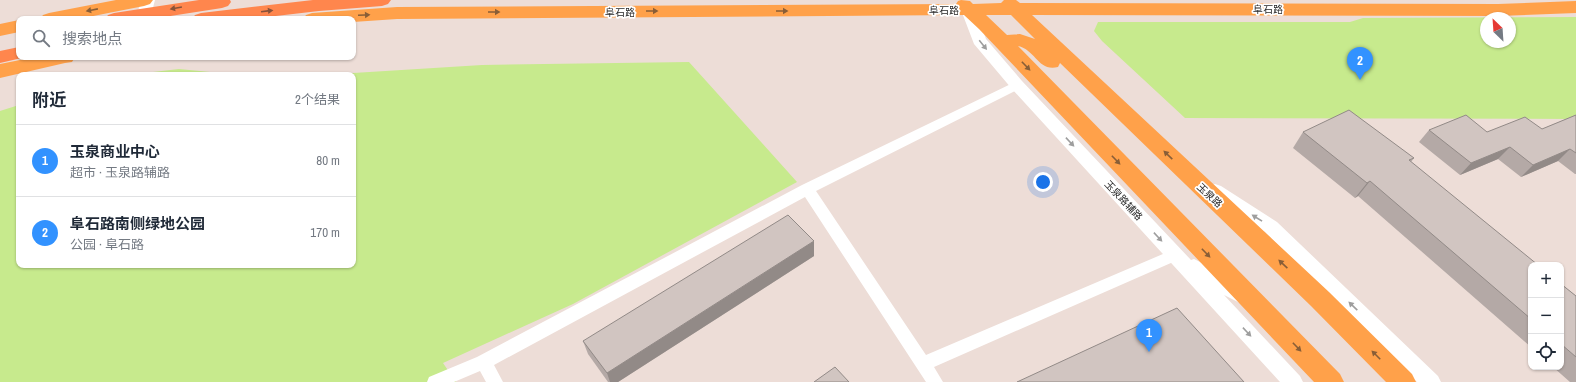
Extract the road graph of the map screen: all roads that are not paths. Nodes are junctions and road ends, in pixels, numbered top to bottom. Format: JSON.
{"nodes":[{"id":1,"x":144,"y":0,"type":"edge"},
{"id":2,"x":148,"y":0,"type":"edge"},
{"id":3,"x":243,"y":0,"type":"edge"},
{"id":4,"x":382,"y":0,"type":"edge"},
{"id":5,"x":1011,"y":4,"type":"edge"},
{"id":6,"x":963,"y":5,"type":"edge"},
{"id":7,"x":1576,"y":7,"type":"edge"},
{"id":8,"x":64,"y":16,"type":"edge"},
{"id":9,"x":131,"y":16,"type":"edge"},
{"id":10,"x":144,"y":16,"type":"edge"},
{"id":11,"x":226,"y":16,"type":"edge"},
{"id":12,"x":354,"y":16,"type":"edge"},
{"id":13,"x":16,"y":27,"type":"edge"},
{"id":14,"x":0,"y":30,"type":"edge"},
{"id":15,"x":16,"y":40,"type":"edge"},
{"id":16,"x":0,"y":43,"type":"edge"},
{"id":17,"x":1007,"y":47,"type":"junction"},
{"id":18,"x":16,"y":54,"type":"edge"},
{"id":19,"x":0,"y":57,"type":"edge"},
{"id":20,"x":51,"y":60,"type":"edge"},
{"id":21,"x":0,"y":71,"type":"edge"},
{"id":22,"x":1017,"y":85,"type":"junction"},
{"id":23,"x":1152,"y":140,"type":"junction"},
{"id":24,"x":1186,"y":172,"type":"junction"},
{"id":25,"x":807,"y":189,"type":"junction"},
{"id":26,"x":1175,"y":255,"type":"junction"},
{"id":27,"x":1257,"y":305,"type":"junction"},
{"id":28,"x":482,"y":362,"type":"junction"},
{"id":29,"x":924,"y":364,"type":"junction"},
{"id":30,"x":435,"y":382,"type":"edge"},
{"id":31,"x":495,"y":382,"type":"edge"},
{"id":32,"x":935,"y":382,"type":"edge"},
{"id":33,"x":1293,"y":382,"type":"edge"},
{"id":34,"x":1331,"y":382,"type":"edge"},
{"id":35,"x":1403,"y":382,"type":"edge"},
{"id":36,"x":1431,"y":382,"type":"edge"}],
"edges":[{"from":1,"to":8,"type":"main road","one_way":true},
{"from":2,"to":10,"type":"street"},
{"from":3,"to":9,"type":"highway","one_way":true},
{"from":11,"to":4,"type":"highway","one_way":true},
{"from":5,"to":6,"type":"main road","name":"阜石路"},
{"from":5,"to":7,"type":"main road","name":"阜石路"},
{"from":5,"to":23,"type":"main road","name":"玉泉路"},
{"from":12,"to":6,"type":"main road","name":"阜石路","one_way":true},
{"from":6,"to":17,"type":"main road"},
{"from":6,"to":22,"type":"street","name":"玉泉路辅路","one_way":true},
{"from":13,"to":14,"type":"main road"},
{"from":15,"to":16,"type":"highway"},
{"from":17,"to":23,"type":"main road"},
{"from":17,"to":27,"type":"main road","one_way":true},
{"from":18,"to":19,"type":"highway"},
{"from":20,"to":21,"type":"main road"},
{"from":22,"to":25,"type":"street"},
{"from":22,"to":26,"type":"street","name":"玉泉路辅路","one_way":true},
{"from":24,"to":23,"type":"main road","name":"玉泉路","one_way":true},
{"from":35,"to":24,"type":"main road","name":"玉泉路","one_way":true},
{"from":36,"to":24,"type":"street","one_way":true},
{"from":25,"to":28,"type":"street"},
{"from":25,"to":29,"type":"street"},
{"from":26,"to":27,"type":"street"},
{"from":26,"to":29,"type":"street"},
{"from":26,"to":33,"type":"street","name":"玉泉路辅路","one_way":true},
{"from":27,"to":34,"type":"main road","one_way":true},
{"from":28,"to":30,"type":"street"},
{"from":28,"to":31,"type":"street"},
{"from":29,"to":32,"type":"street"}]}
